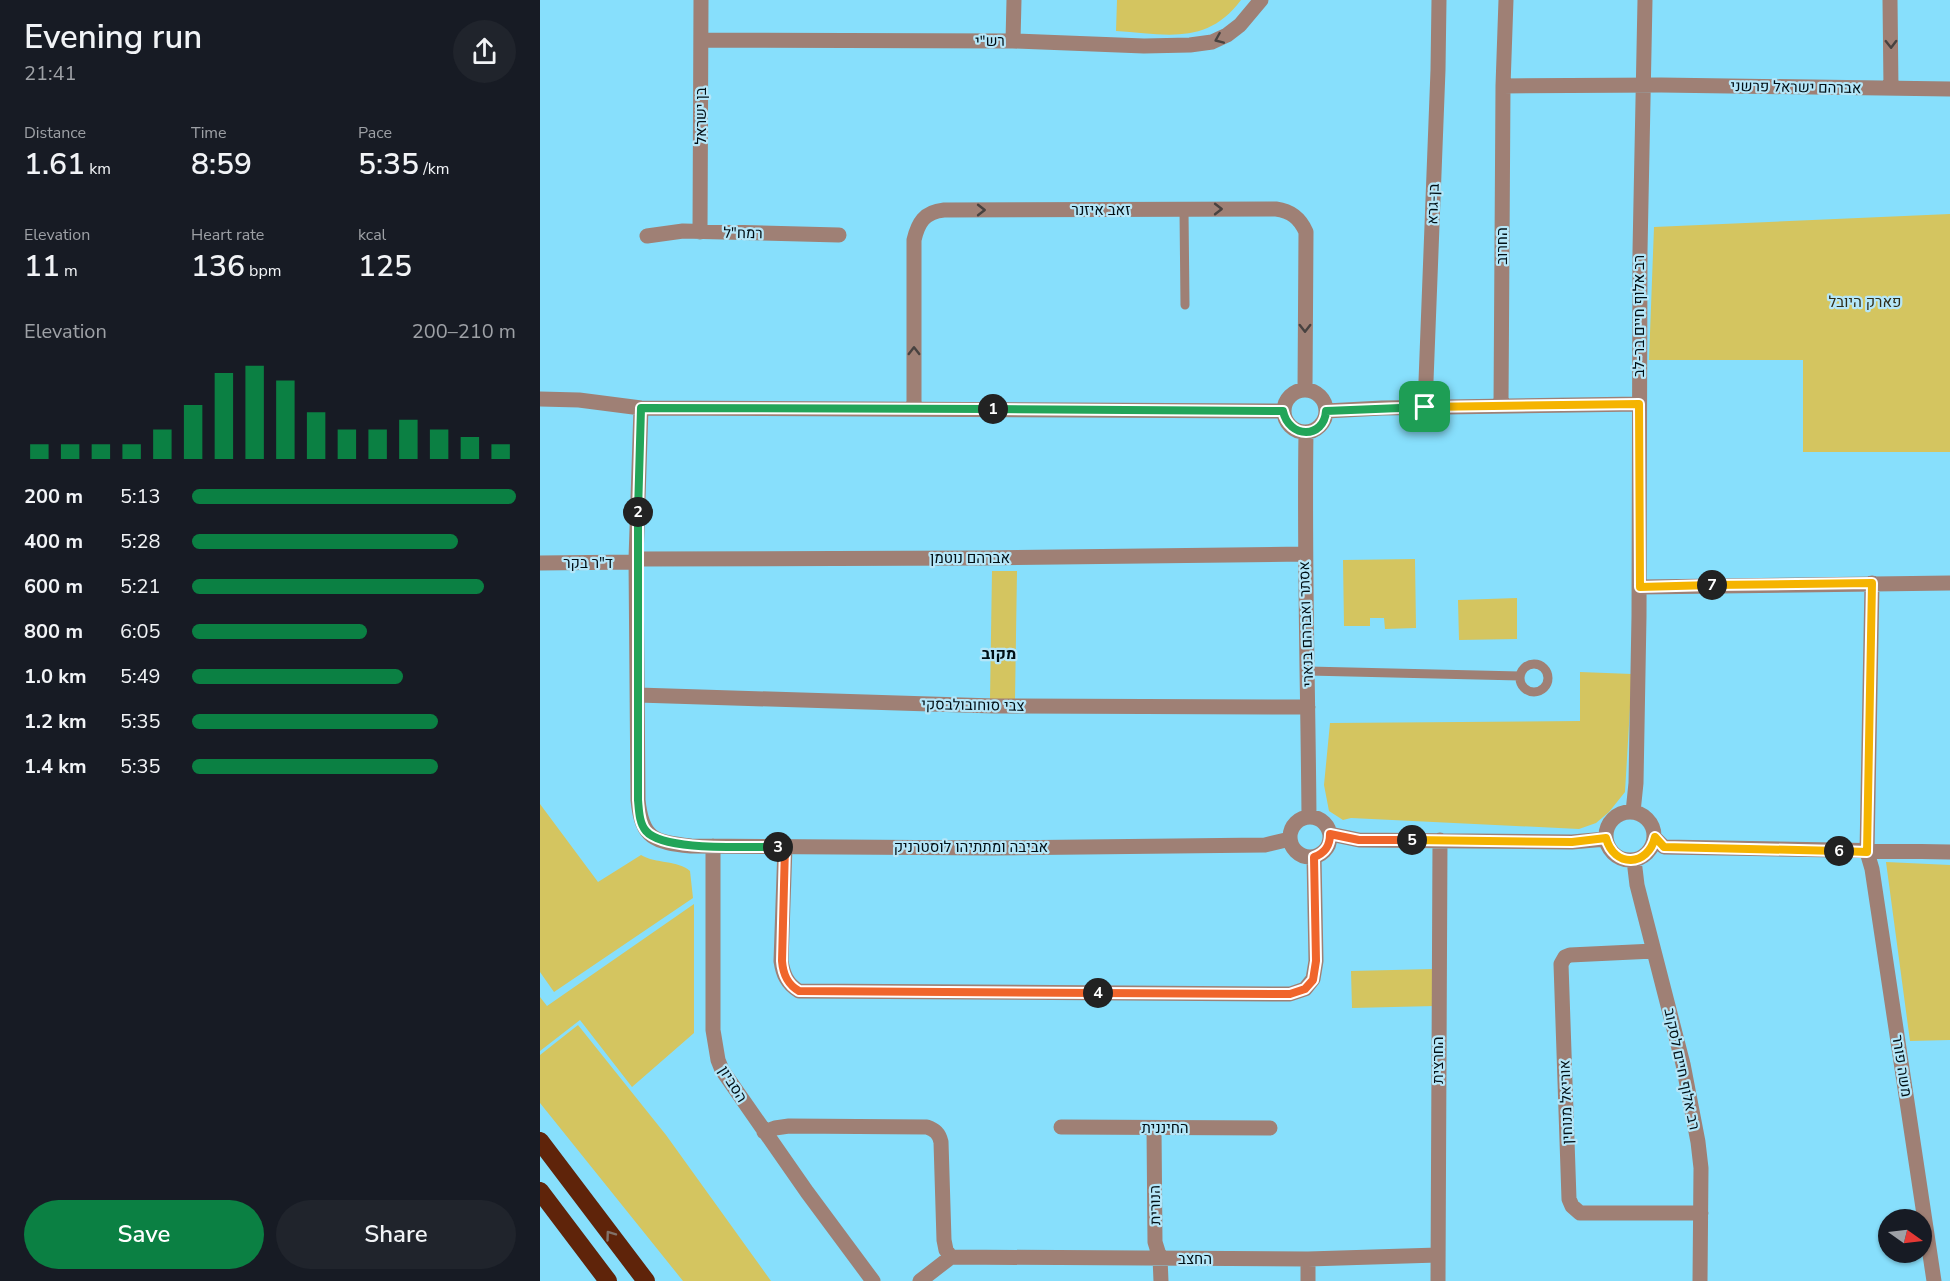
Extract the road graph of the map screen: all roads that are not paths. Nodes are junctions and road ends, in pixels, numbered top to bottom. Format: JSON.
{"nodes":[{"id":1,"x":701,"y":0,"type":"edge"},
{"id":2,"x":1014,"y":0,"type":"edge"},
{"id":3,"x":1261,"y":0,"type":"edge"},
{"id":4,"x":1439,"y":0,"type":"edge"},
{"id":5,"x":1506,"y":0,"type":"edge"},
{"id":6,"x":1645,"y":0,"type":"edge"},
{"id":7,"x":1890,"y":0,"type":"edge"},
{"id":8,"x":701,"y":40,"type":"junction"},
{"id":9,"x":1013,"y":41,"type":"junction"},
{"id":10,"x":1503,"y":86,"type":"junction"},
{"id":11,"x":1642,"y":86,"type":"junction"},
{"id":12,"x":1891,"y":88,"type":"junction"},
{"id":13,"x":1950,"y":89,"type":"edge"},
{"id":14,"x":1184,"y":210,"type":"junction"},
{"id":15,"x":700,"y":232,"type":"junction"},
{"id":16,"x":839,"y":235,"type":"dead end"},
{"id":17,"x":647,"y":236,"type":"dead end"},
{"id":18,"x":1185,"y":305,"type":"dead end"},
{"id":19,"x":1305,"y":390,"type":"junction"},
{"id":20,"x":540,"y":399,"type":"edge"},
{"id":21,"x":1639,"y":404,"type":"junction"},
{"id":22,"x":1501,"y":405,"type":"junction"},
{"id":23,"x":1425,"y":407,"type":"junction"},
{"id":24,"x":641,"y":408,"type":"junction"},
{"id":25,"x":914,"y":409,"type":"junction"},
{"id":26,"x":1283,"y":411,"type":"junction"},
{"id":27,"x":1326,"y":411,"type":"junction"},
{"id":28,"x":1306,"y":432,"type":"junction"},
{"id":29,"x":1304,"y":554,"type":"junction"},
{"id":30,"x":637,"y":561,"type":"junction"},
{"id":31,"x":540,"y":563,"type":"edge"},
{"id":32,"x":1872,"y":583,"type":"junction"},
{"id":33,"x":1950,"y":583,"type":"edge"},
{"id":34,"x":1640,"y":587,"type":"junction"},
{"id":35,"x":1308,"y":670,"type":"junction"},
{"id":36,"x":1520,"y":676,"type":"dead end"},
{"id":37,"x":638,"y":695,"type":"junction"},
{"id":38,"x":1308,"y":707,"type":"junction"},
{"id":39,"x":1633,"y":812,"type":"junction"},
{"id":40,"x":1309,"y":817,"type":"junction"},
{"id":41,"x":1330,"y":834,"type":"junction"},
{"id":42,"x":1655,"y":837,"type":"junction"},
{"id":43,"x":1606,"y":838,"type":"junction"},
{"id":44,"x":1290,"y":839,"type":"junction"},
{"id":45,"x":1440,"y":840,"type":"junction"},
{"id":46,"x":713,"y":846,"type":"junction"},
{"id":47,"x":785,"y":847,"type":"junction"},
{"id":48,"x":1867,"y":852,"type":"junction"},
{"id":49,"x":1950,"y":852,"type":"edge"},
{"id":50,"x":1314,"y":857,"type":"junction"},
{"id":51,"x":1634,"y":860,"type":"junction"},
{"id":52,"x":1654,"y":951,"type":"junction"},
{"id":53,"x":1061,"y":1127,"type":"dead end"},
{"id":54,"x":1154,"y":1128,"type":"junction"},
{"id":55,"x":1270,"y":1128,"type":"dead end"},
{"id":56,"x":764,"y":1132,"type":"junction"},
{"id":57,"x":540,"y":1142,"type":"edge"},
{"id":58,"x":540,"y":1191,"type":"edge"},
{"id":59,"x":1701,"y":1213,"type":"junction"},
{"id":60,"x":1438,"y":1255,"type":"junction"},
{"id":61,"x":951,"y":1257,"type":"junction"},
{"id":62,"x":1160,"y":1258,"type":"junction"},
{"id":63,"x":1308,"y":1259,"type":"junction"},
{"id":64,"x":608,"y":1281,"type":"edge"},
{"id":65,"x":646,"y":1281,"type":"edge"},
{"id":66,"x":873,"y":1281,"type":"edge"},
{"id":67,"x":920,"y":1281,"type":"edge"},
{"id":68,"x":1161,"y":1281,"type":"edge"},
{"id":69,"x":1308,"y":1281,"type":"edge"},
{"id":70,"x":1438,"y":1281,"type":"edge"},
{"id":71,"x":1700,"y":1281,"type":"edge"},
{"id":72,"x":1934,"y":1281,"type":"edge"}],
"edges":[{"from":1,"to":8,"type":"street","name":"בן ישראל"},
{"from":2,"to":9,"type":"street"},
{"from":3,"to":9,"type":"street","name":"רש\"י","one_way":true},
{"from":4,"to":23,"type":"street","name":"בן-גרא"},
{"from":5,"to":10,"type":"street","name":"החרוב"},
{"from":6,"to":11,"type":"street","name":"רב אלוף חיים בר-לב"},
{"from":7,"to":12,"type":"street","one_way":true},
{"from":8,"to":9,"type":"street","name":"רש\"י"},
{"from":8,"to":15,"type":"street","name":"בן ישראל"},
{"from":10,"to":11,"type":"street"},
{"from":10,"to":22,"type":"street","name":"החרוב"},
{"from":11,"to":12,"type":"street","name":"אברהם ישראל פרשני"},
{"from":11,"to":21,"type":"street","name":"רב אלוף חיים בר-לב"},
{"from":12,"to":13,"type":"street","name":"אברהם ישראל פרשני"},
{"from":14,"to":18,"type":"lane"},
{"from":14,"to":19,"type":"street","name":"זאב איזנר","one_way":true},
{"from":25,"to":14,"type":"street","name":"זאב איזנר","one_way":true},
{"from":15,"to":16,"type":"street","name":"רמח\"ל"},
{"from":15,"to":17,"type":"street","name":"רמח\"ל"},
{"from":19,"to":26,"type":"street"},
{"from":19,"to":27,"type":"street"},
{"from":20,"to":24,"type":"street"},
{"from":21,"to":22,"type":"street"},
{"from":21,"to":34,"type":"street","name":"רב אלוף חיים בר-לב"},
{"from":22,"to":23,"type":"street"},
{"from":23,"to":27,"type":"street"},
{"from":24,"to":25,"type":"street"},
{"from":24,"to":30,"type":"street"},
{"from":25,"to":26,"type":"street"},
{"from":26,"to":28,"type":"street"},
{"from":27,"to":28,"type":"street"},
{"from":28,"to":29,"type":"street","name":"אסתר ואברהם בנארי"},
{"from":29,"to":30,"type":"street","name":"אברהם נוטמן"},
{"from":29,"to":35,"type":"street","name":"אסתר ואברהם בנארי"},
{"from":30,"to":31,"type":"street","name":"ד\"ר בקר"},
{"from":30,"to":37,"type":"street"},
{"from":32,"to":33,"type":"street"},
{"from":32,"to":34,"type":"street"},
{"from":32,"to":48,"type":"street","name":"משה פורר"},
{"from":34,"to":39,"type":"street","name":"רב אלוף חיים בר-לב"},
{"from":35,"to":36,"type":"lane"},
{"from":35,"to":38,"type":"street","name":"אסתר ואברהם בנארי"},
{"from":37,"to":38,"type":"street","name":"צבי סוחובולבסקי"},
{"from":37,"to":46,"type":"street","name":"אביבה ומתתיהו לוסטרניק"},
{"from":38,"to":40,"type":"street","name":"אסתר ואברהם בנארי"},
{"from":39,"to":42,"type":"street"},
{"from":39,"to":43,"type":"street"},
{"from":40,"to":41,"type":"street"},
{"from":40,"to":44,"type":"street"},
{"from":41,"to":45,"type":"street"},
{"from":41,"to":50,"type":"street"},
{"from":42,"to":48,"type":"street"},
{"from":42,"to":51,"type":"street"},
{"from":43,"to":45,"type":"street"},
{"from":43,"to":51,"type":"street"},
{"from":44,"to":47,"type":"street","name":"אביבה ומתתיהו לוסטרניק"},
{"from":44,"to":50,"type":"street"},
{"from":45,"to":60,"type":"street","name":"החרצית"},
{"from":46,"to":47,"type":"street","name":"אביבה ומתתיהו לוסטרניק"},
{"from":46,"to":56,"type":"street","name":"הסביון"},
{"from":47,"to":50,"type":"street"},
{"from":48,"to":49,"type":"street"},
{"from":48,"to":72,"type":"street","name":"משה פורר"},
{"from":51,"to":52,"type":"street","name":"רב אלוף חיים לסקוב"},
{"from":52,"to":59,"type":"street","name":"רב אלוף חיים לסקוב"},
{"from":52,"to":59,"type":"street","name":"אוריאל מנוחין"},
{"from":53,"to":54,"type":"street","name":"החיננית"},
{"from":54,"to":55,"type":"street","name":"החיננית"},
{"from":54,"to":62,"type":"street","name":"הנורית"},
{"from":56,"to":61,"type":"street"},
{"from":56,"to":66,"type":"street","name":"הסביון"},
{"from":65,"to":57,"type":"highway","one_way":true},
{"from":58,"to":64,"type":"highway"},
{"from":59,"to":71,"type":"street","name":"רב אלוף חיים לסקוב"},
{"from":60,"to":63,"type":"street","name":"החצב"},
{"from":60,"to":70,"type":"street","name":"החרצית"},
{"from":61,"to":62,"type":"street","name":"החצב"},
{"from":61,"to":67,"type":"street"},
{"from":62,"to":63,"type":"street","name":"החצב"},
{"from":62,"to":68,"type":"street","name":"הנורית"},
{"from":63,"to":69,"type":"street"}]}
